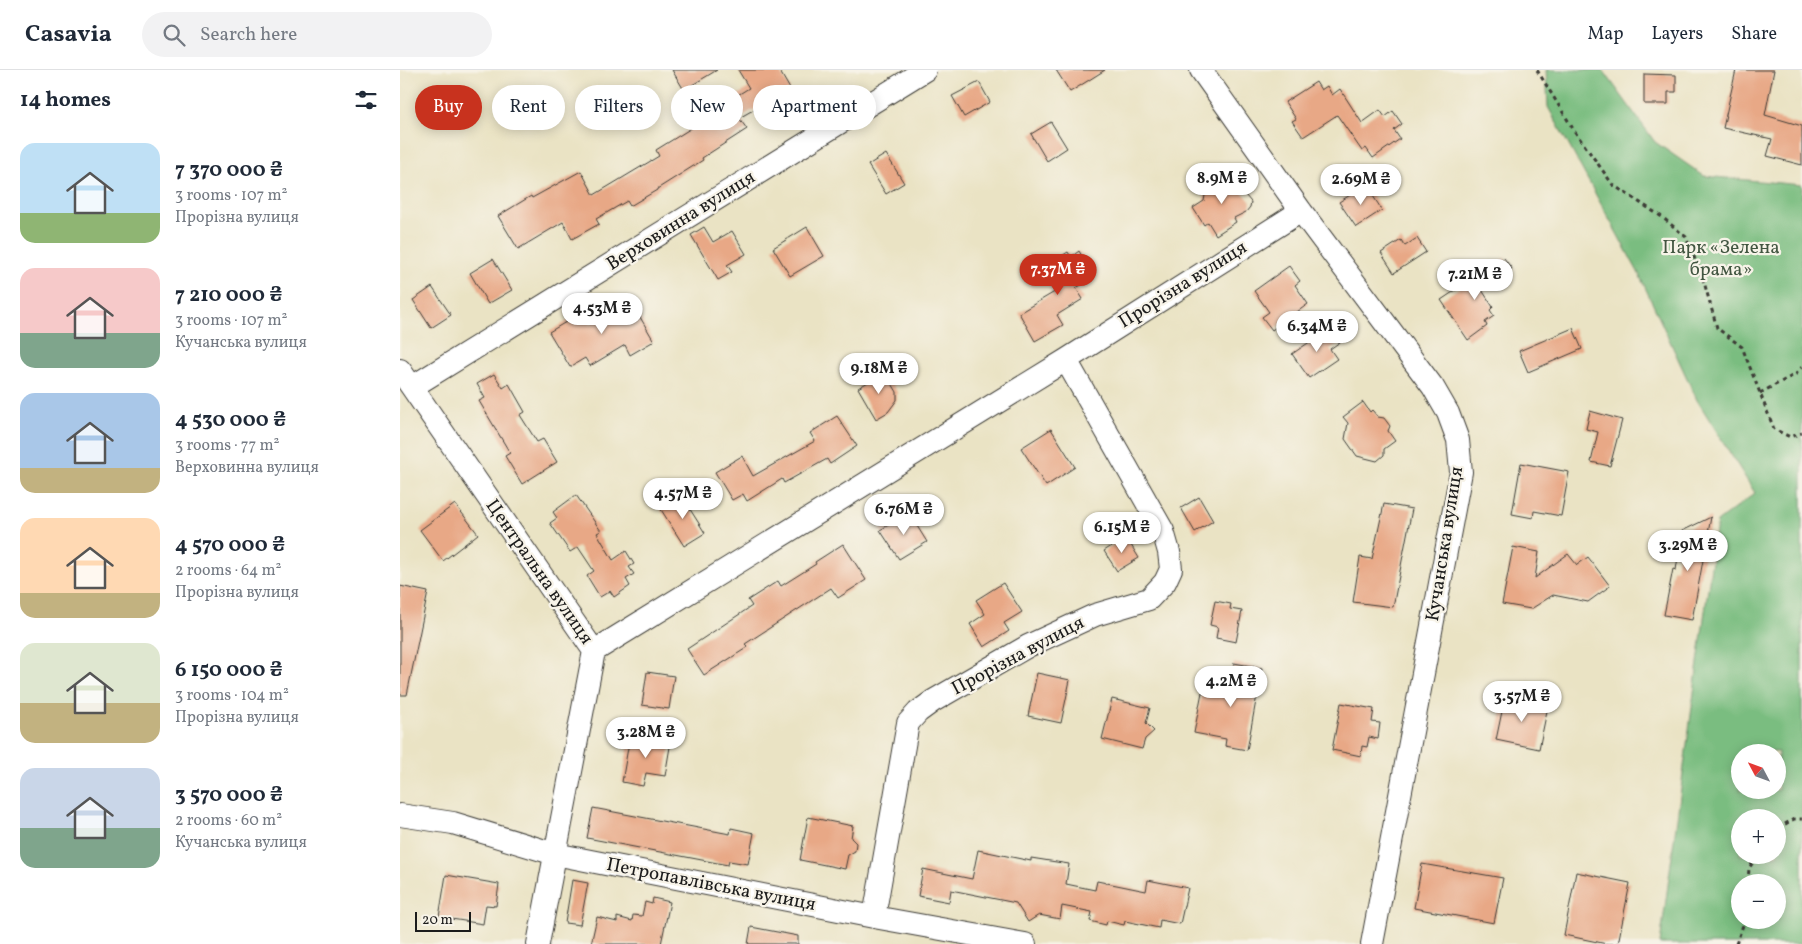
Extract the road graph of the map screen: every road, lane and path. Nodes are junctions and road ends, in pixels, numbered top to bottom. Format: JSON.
{"nodes":[{"id":1,"x":925,"y":70,"type":"edge"},
{"id":2,"x":1201,"y":70,"type":"edge"},
{"id":3,"x":1537,"y":70,"type":"edge"},
{"id":4,"x":1302,"y":211,"type":"junction"},
{"id":5,"x":1066,"y":360,"type":"junction"},
{"id":6,"x":1802,"y":368,"type":"edge"},
{"id":7,"x":406,"y":379,"type":"edge"},
{"id":8,"x":1760,"y":393,"type":"junction"},
{"id":9,"x":1802,"y":433,"type":"edge"},
{"id":10,"x":594,"y":651,"type":"junction"},
{"id":11,"x":400,"y":815,"type":"edge"},
{"id":12,"x":1802,"y":820,"type":"edge"},
{"id":13,"x":1786,"y":824,"type":"edge"},
{"id":14,"x":555,"y":854,"type":"junction"},
{"id":15,"x":874,"y":917,"type":"junction"},
{"id":16,"x":1742,"y":929,"type":"edge"},
{"id":17,"x":538,"y":944,"type":"edge"},
{"id":18,"x":1024,"y":944,"type":"edge"},
{"id":19,"x":1372,"y":944,"type":"edge"},
{"id":20,"x":1736,"y":944,"type":"edge"}],
"edges":[{"from":1,"to":7,"type":"street","name":"Верховинна вулиця"},
{"from":2,"to":4,"type":"street","name":"Кучанська вулиця"},
{"from":3,"to":8,"type":"path"},
{"from":4,"to":5,"type":"street","name":"Прорізна вулиця"},
{"from":4,"to":19,"type":"street","name":"Кучанська вулиця"},
{"from":5,"to":10,"type":"street","name":"Прорізна вулиця"},
{"from":5,"to":15,"type":"street","name":"Прорізна вулиця"},
{"from":6,"to":8,"type":"path"},
{"from":7,"to":10,"type":"street","name":"Центральна вулиця"},
{"from":8,"to":9,"type":"path"},
{"from":10,"to":14,"type":"street","name":"Центральна вулиця"},
{"from":11,"to":14,"type":"street","name":"Петропавлівська вулиця"},
{"from":12,"to":13,"type":"path"},
{"from":14,"to":15,"type":"street","name":"Петропавлівська вулиця"},
{"from":14,"to":17,"type":"street","name":"Центральна вулиця"},
{"from":15,"to":18,"type":"street","name":"Петропавлівська вулиця"},
{"from":16,"to":20,"type":"path"}]}
